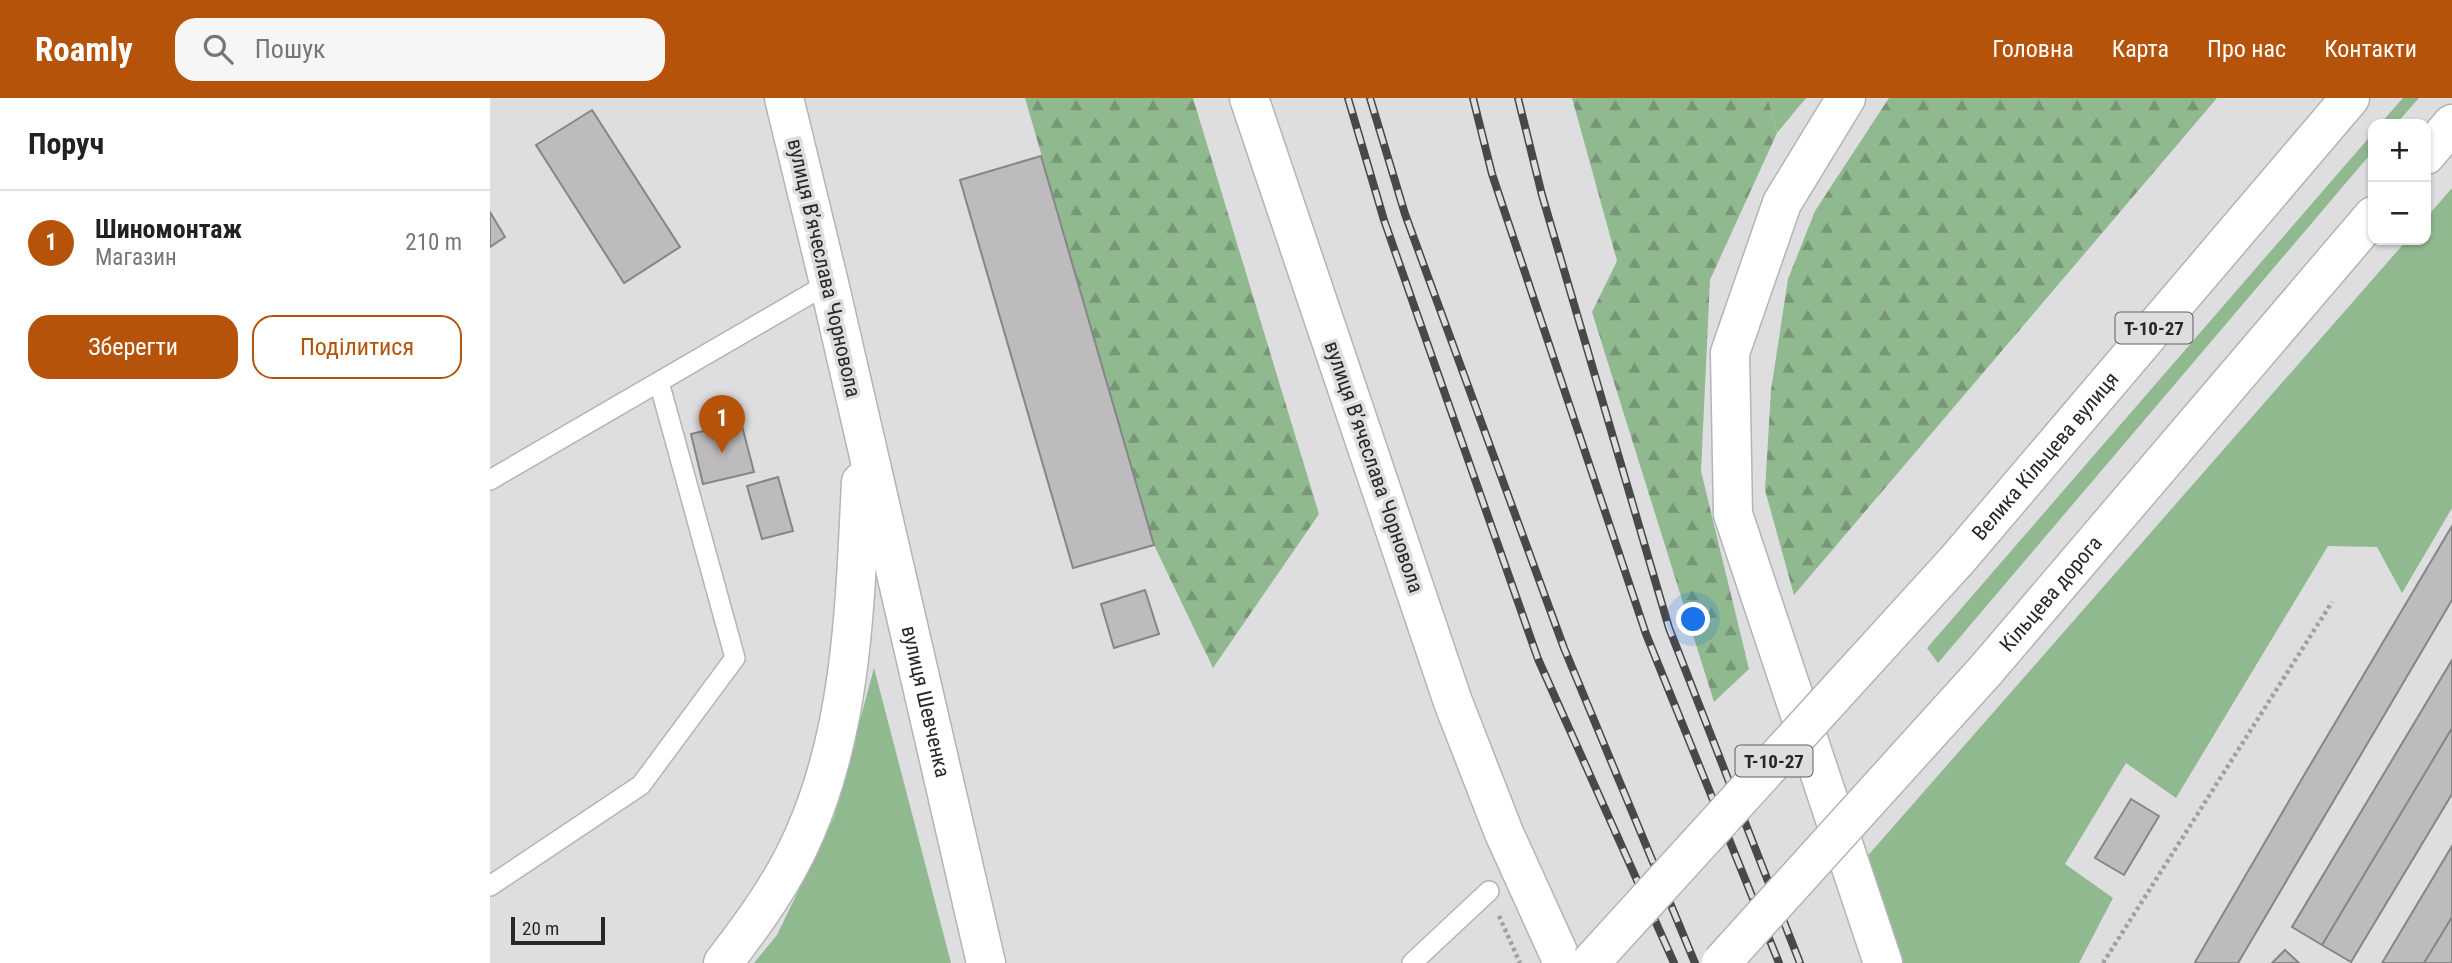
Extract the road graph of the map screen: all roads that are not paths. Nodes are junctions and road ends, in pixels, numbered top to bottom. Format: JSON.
{"nodes":[{"id":1,"x":784,"y":98,"type":"edge"},
{"id":2,"x":1249,"y":98,"type":"edge"},
{"id":3,"x":1846,"y":98,"type":"edge"},
{"id":4,"x":2350,"y":98,"type":"edge"},
{"id":5,"x":2452,"y":124,"type":"edge"},
{"id":6,"x":2431,"y":149,"type":"edge"},
{"id":7,"x":2368,"y":222,"type":"edge"},
{"id":8,"x":829,"y":283,"type":"junction"},
{"id":9,"x":659,"y":382,"type":"junction"},
{"id":10,"x":864,"y":438,"type":"junction"},
{"id":11,"x":490,"y":480,"type":"edge"},
{"id":12,"x":490,"y":886,"type":"edge"},
{"id":13,"x":1489,"y":891,"type":"road end"},
{"id":14,"x":723,"y":963,"type":"edge"},
{"id":15,"x":986,"y":963,"type":"edge"},
{"id":16,"x":1412,"y":963,"type":"edge"},
{"id":17,"x":1563,"y":963,"type":"edge"},
{"id":18,"x":1590,"y":963,"type":"edge"},
{"id":19,"x":1721,"y":963,"type":"edge"},
{"id":20,"x":1883,"y":963,"type":"edge"}],
"edges":[{"from":1,"to":8,"type":"main road","name":"вулиця Вʼячеслава Чорновола"},
{"from":2,"to":17,"type":"main road","name":"вулиця Вʼячеслава Чорновола"},
{"from":3,"to":20,"type":"main road"},
{"from":4,"to":18,"type":"main road","name":"Велика Кільцева вулиця","number":"Т-10-27","bridge":true},
{"from":5,"to":6,"type":"main road"},
{"from":7,"to":19,"type":"main road","name":"Кільцева дорога","bridge":true},
{"from":8,"to":9,"type":"lane"},
{"from":8,"to":10,"type":"main road","name":"вулиця Вʼячеслава Чорновола"},
{"from":9,"to":11,"type":"lane"},
{"from":9,"to":12,"type":"lane"},
{"from":10,"to":14,"type":"main road"},
{"from":10,"to":15,"type":"main road","name":"вулиця Шевченка"},
{"from":13,"to":16,"type":"lane"}]}
